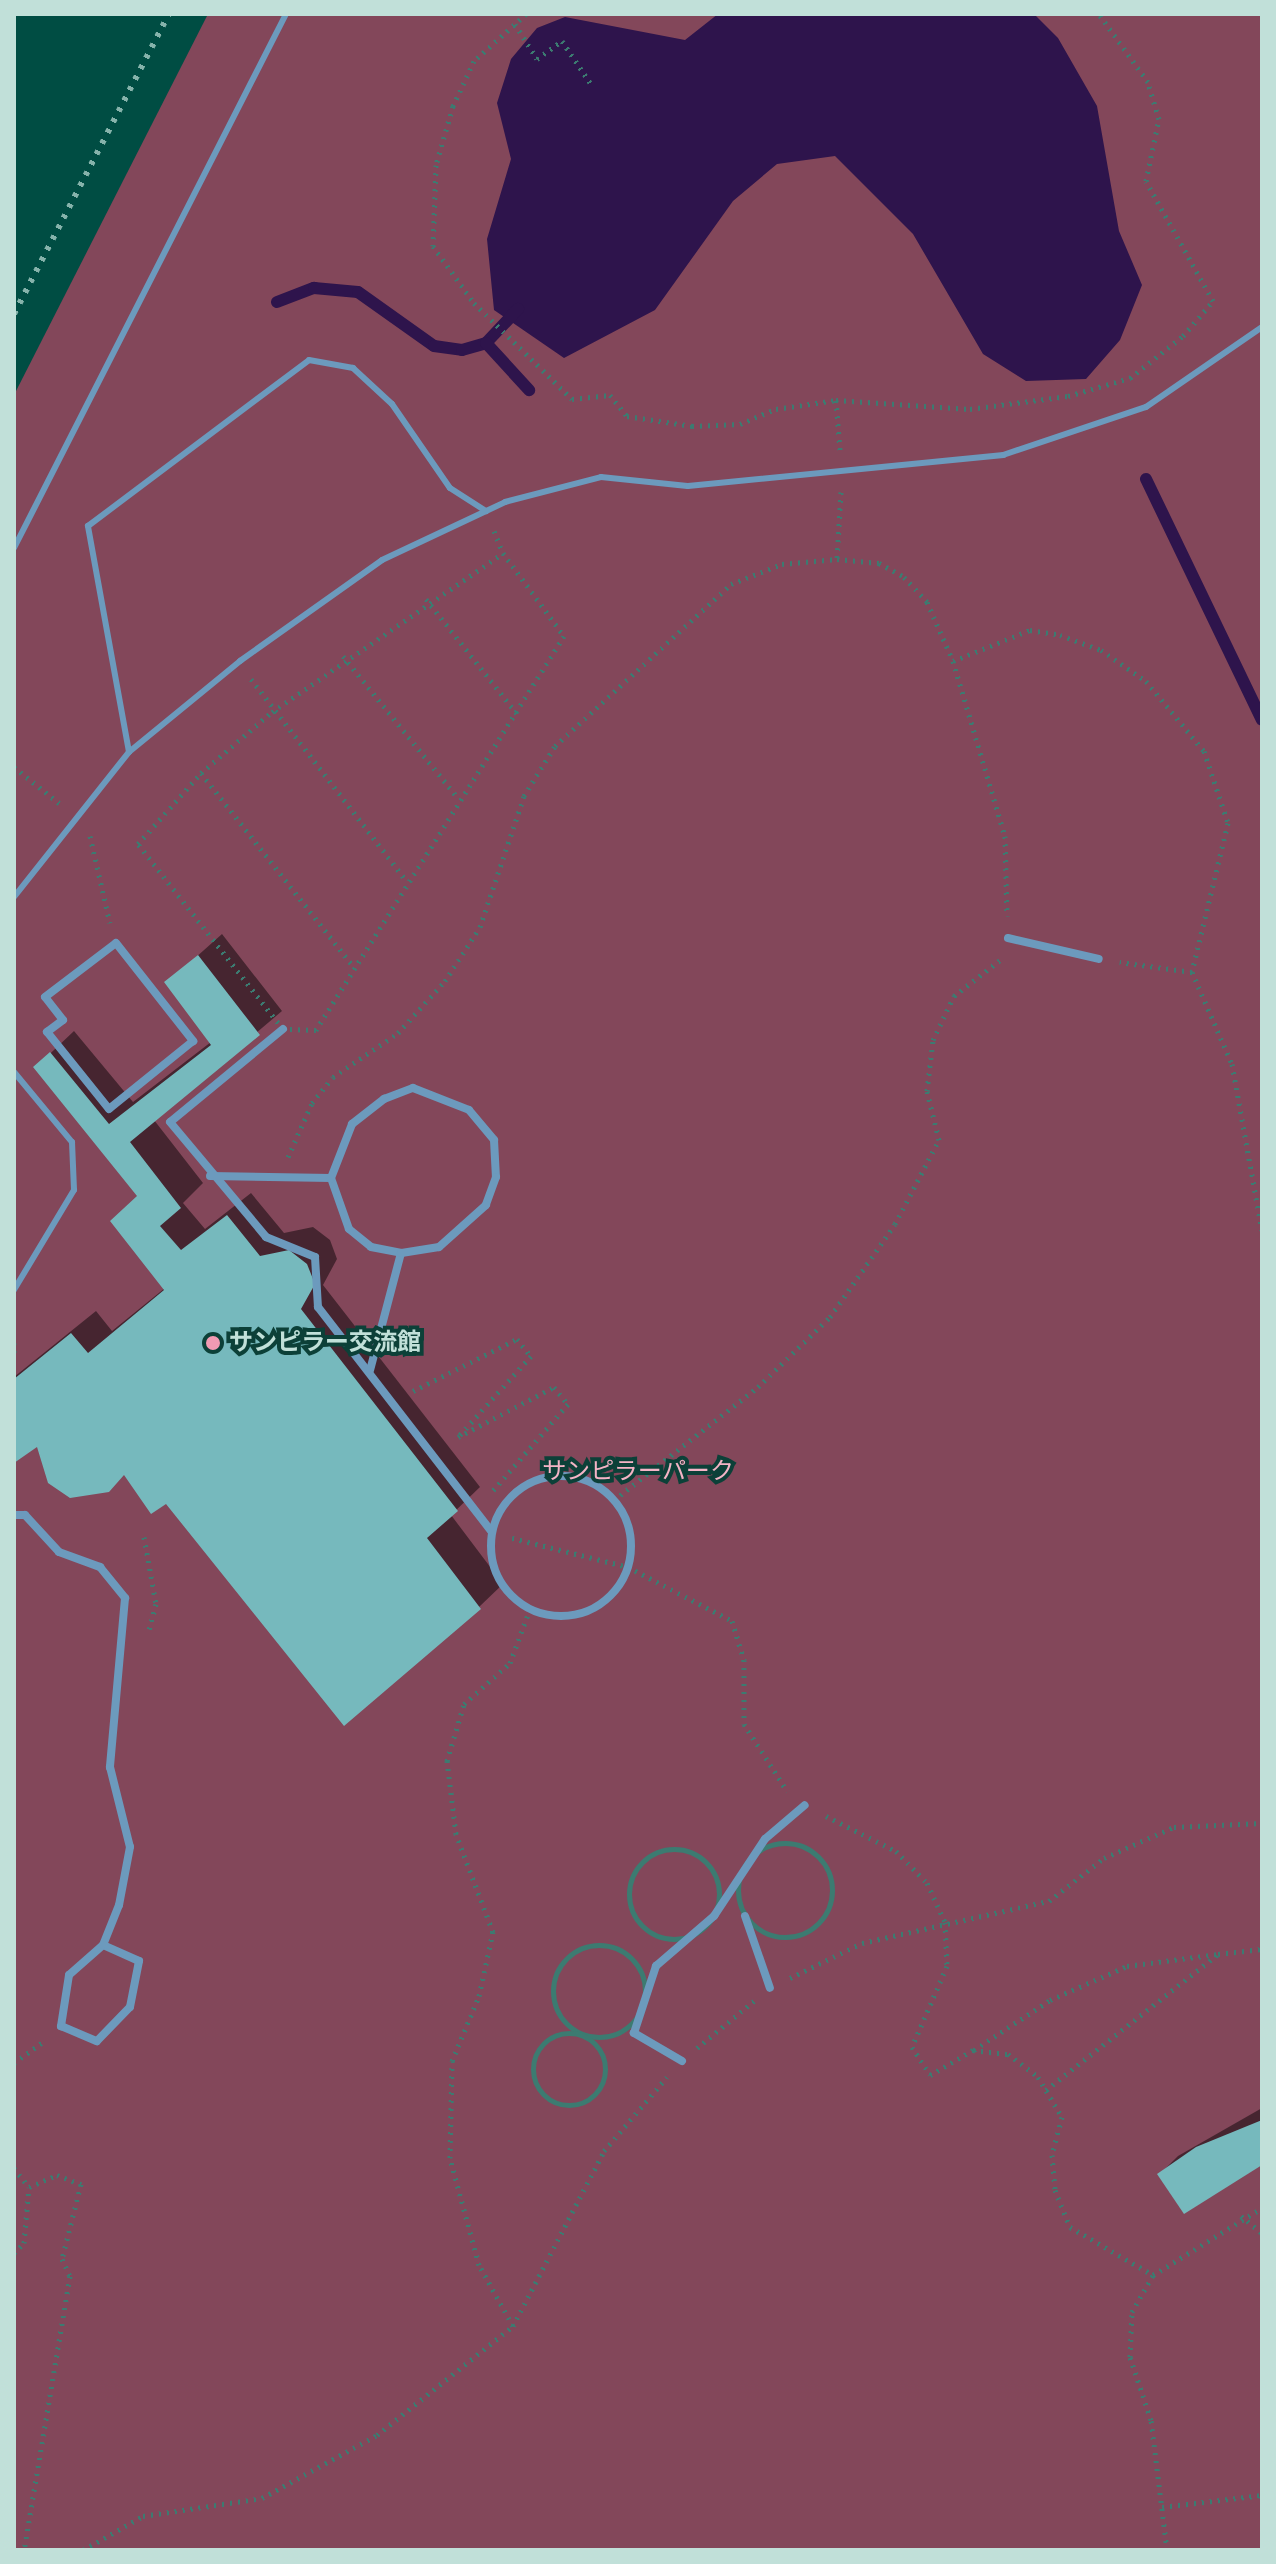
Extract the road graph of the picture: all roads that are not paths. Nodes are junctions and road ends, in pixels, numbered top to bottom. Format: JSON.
{"nodes":[{"id":1,"x":286,"y":14,"type":"edge"},
{"id":2,"x":1262,"y":327,"type":"edge"},
{"id":3,"x":486,"y":511,"type":"junction"},
{"id":4,"x":14,"y":548,"type":"edge"},
{"id":5,"x":129,"y":752,"type":"junction"},
{"id":6,"x":14,"y":897,"type":"edge"},
{"id":7,"x":1008,"y":938,"type":"road end"},
{"id":8,"x":116,"y":943,"type":"joint"},
{"id":9,"x":1099,"y":959,"type":"road end"},
{"id":10,"x":283,"y":1029,"type":"road end"},
{"id":11,"x":14,"y":1072,"type":"edge"},
{"id":12,"x":210,"y":1176,"type":"junction"},
{"id":13,"x":331,"y":1178,"type":"junction"},
{"id":14,"x":401,"y":1253,"type":"junction"},
{"id":15,"x":14,"y":1290,"type":"edge"},
{"id":16,"x":370,"y":1370,"type":"junction"},
{"id":17,"x":14,"y":1515,"type":"edge"},
{"id":18,"x":492,"y":1532,"type":"junction"},
{"id":19,"x":805,"y":1805,"type":"road end"},
{"id":20,"x":745,"y":1916,"type":"road end"},
{"id":21,"x":103,"y":1945,"type":"junction"},
{"id":22,"x":770,"y":1988,"type":"road end"},
{"id":23,"x":682,"y":2061,"type":"road end"}],
"edges":[{"from":1,"to":4,"type":"lane"},
{"from":2,"to":3,"type":"lane"},
{"from":3,"to":5,"type":"lane"},
{"from":3,"to":5,"type":"lane"},
{"from":5,"to":6,"type":"lane"},
{"from":7,"to":9,"type":"street"},
{"from":8,"to":8,"type":"street"},
{"from":10,"to":12,"type":"street"},
{"from":11,"to":15,"type":"lane"},
{"from":12,"to":13,"type":"street"},
{"from":12,"to":16,"type":"street"},
{"from":13,"to":14,"type":"street"},
{"from":13,"to":14,"type":"street"},
{"from":14,"to":16,"type":"street"},
{"from":16,"to":18,"type":"street"},
{"from":17,"to":21,"type":"street"},
{"from":18,"to":18,"type":"street"},
{"from":19,"to":23,"type":"street"},
{"from":20,"to":22,"type":"street"},
{"from":21,"to":21,"type":"street"}]}
